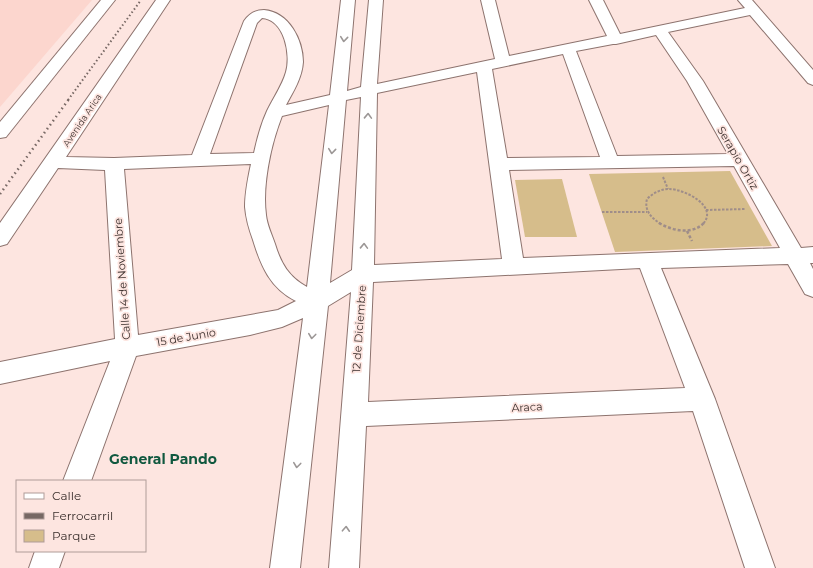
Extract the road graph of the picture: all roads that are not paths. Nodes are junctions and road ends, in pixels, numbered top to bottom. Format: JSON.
{"nodes":[{"id":1,"x":108,"y":0,"type":"edge"},
{"id":2,"x":163,"y":0,"type":"edge"},
{"id":3,"x":348,"y":0,"type":"edge"},
{"id":4,"x":376,"y":0,"type":"edge"},
{"id":5,"x":488,"y":0,"type":"edge"},
{"id":6,"x":596,"y":0,"type":"edge"},
{"id":7,"x":750,"y":5,"type":"edge"},
{"id":8,"x":660,"y":30,"type":"junction"},
{"id":9,"x":616,"y":40,"type":"junction"},
{"id":10,"x":568,"y":49,"type":"junction"},
{"id":11,"x":503,"y":62,"type":"junction"},
{"id":12,"x":484,"y":66,"type":"junction"},
{"id":13,"x":807,"y":67,"type":"edge"},
{"id":14,"x":813,"y":80,"type":"edge"},
{"id":15,"x":369,"y":90,"type":"junction"},
{"id":16,"x":337,"y":98,"type":"junction"},
{"id":17,"x":274,"y":113,"type":"junction"},
{"id":18,"x":0,"y":133,"type":"edge"},
{"id":19,"x":262,"y":158,"type":"junction"},
{"id":20,"x":740,"y":160,"type":"junction"},
{"id":21,"x":199,"y":161,"type":"junction"},
{"id":22,"x":53,"y":162,"type":"junction"},
{"id":23,"x":611,"y":163,"type":"junction"},
{"id":24,"x":114,"y":164,"type":"junction"},
{"id":25,"x":499,"y":164,"type":"junction"},
{"id":26,"x":0,"y":239,"type":"edge"},
{"id":27,"x":804,"y":255,"type":"edge"},
{"id":28,"x":647,"y":260,"type":"junction"},
{"id":29,"x":514,"y":266,"type":"junction"},
{"id":30,"x":362,"y":274,"type":"junction"},
{"id":31,"x":813,"y":288,"type":"edge"},
{"id":32,"x":317,"y":301,"type":"junction"},
{"id":33,"x":127,"y":347,"type":"junction"},
{"id":34,"x":0,"y":373,"type":"edge"},
{"id":35,"x":702,"y":399,"type":"junction"},
{"id":36,"x":353,"y":415,"type":"junction"},
{"id":37,"x":77,"y":480,"type":"edge"},
{"id":38,"x":50,"y":552,"type":"edge"},
{"id":39,"x":44,"y":568,"type":"edge"},
{"id":40,"x":285,"y":568,"type":"edge"},
{"id":41,"x":344,"y":568,"type":"edge"},
{"id":42,"x":760,"y":568,"type":"edge"}],
"edges":[{"from":1,"to":18,"type":"street"},
{"from":2,"to":22,"type":"street","name":"Avenida Arica"},
{"from":3,"to":16,"type":"street","one_way":true},
{"from":4,"to":15,"type":"street","name":"12 de Diciembre"},
{"from":5,"to":11,"type":"street"},
{"from":6,"to":9,"type":"street"},
{"from":7,"to":8,"type":"street"},
{"from":7,"to":13,"type":"street"},
{"from":8,"to":9,"type":"street"},
{"from":8,"to":20,"type":"street","name":"Serapio Ortiz"},
{"from":9,"to":10,"type":"street"},
{"from":10,"to":11,"type":"street"},
{"from":10,"to":23,"type":"street"},
{"from":11,"to":12,"type":"street"},
{"from":12,"to":15,"type":"street"},
{"from":12,"to":25,"type":"street"},
{"from":13,"to":14,"type":"street"},
{"from":15,"to":16,"type":"street"},
{"from":30,"to":15,"type":"street","name":"12 de Diciembre","one_way":true},
{"from":16,"to":17,"type":"street"},
{"from":16,"to":32,"type":"street","one_way":true},
{"from":17,"to":19,"type":"street"},
{"from":17,"to":21,"type":"street"},
{"from":19,"to":21,"type":"street"},
{"from":19,"to":32,"type":"street"},
{"from":20,"to":23,"type":"street"},
{"from":20,"to":27,"type":"street","name":"Serapio Ortiz"},
{"from":21,"to":24,"type":"street"},
{"from":22,"to":24,"type":"street"},
{"from":22,"to":26,"type":"street","name":"Avenida Arica"},
{"from":23,"to":25,"type":"street"},
{"from":24,"to":33,"type":"street","name":"Calle 14 de Noviembre"},
{"from":25,"to":29,"type":"street"},
{"from":27,"to":28,"type":"street"},
{"from":27,"to":31,"type":"street","name":"Serapio Ortiz"},
{"from":28,"to":29,"type":"street"},
{"from":28,"to":35,"type":"street"},
{"from":29,"to":30,"type":"street"},
{"from":30,"to":32,"type":"street","name":"15 de Junio"},
{"from":30,"to":36,"type":"street","name":"12 de Diciembre"},
{"from":32,"to":33,"type":"street","name":"15 de Junio"},
{"from":32,"to":40,"type":"street","one_way":true},
{"from":33,"to":34,"type":"street","name":"15 de Junio"},
{"from":33,"to":37,"type":"street","name":"Calle 14 de Noviembre"},
{"from":35,"to":36,"type":"street","name":"Araca"},
{"from":35,"to":42,"type":"street"},
{"from":41,"to":36,"type":"street","name":"12 de Diciembre","one_way":true},
{"from":38,"to":39,"type":"street"}]}
